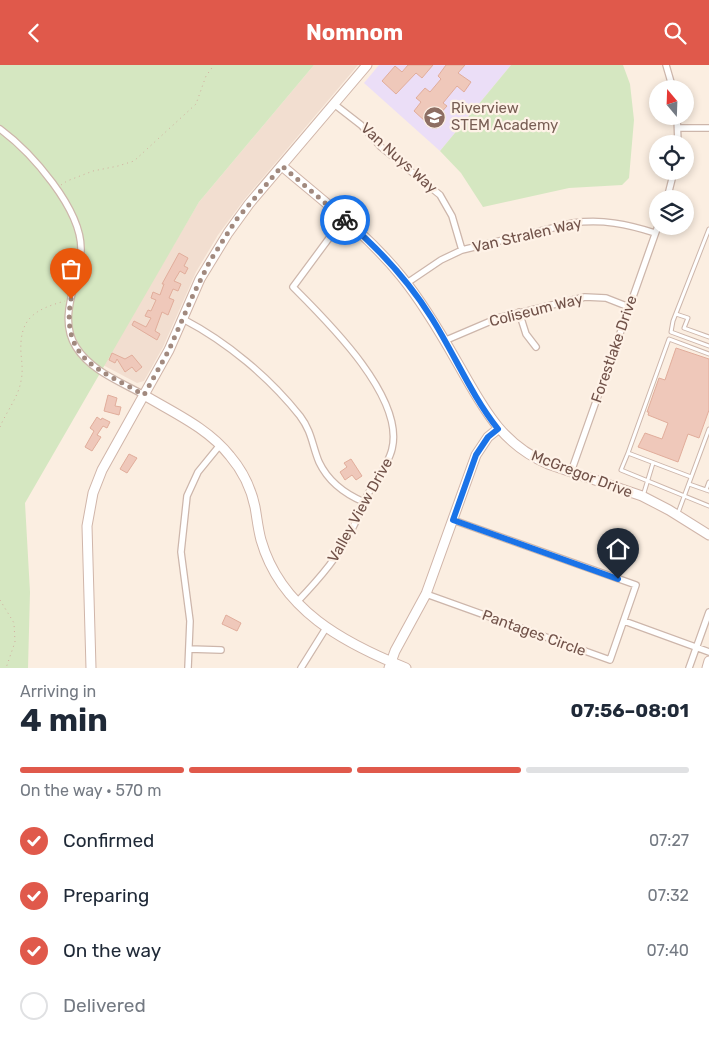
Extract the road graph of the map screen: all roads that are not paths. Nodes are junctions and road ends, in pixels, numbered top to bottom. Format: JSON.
{"nodes":[{"id":1,"x":367,"y":65,"type":"edge"},
{"id":2,"x":666,"y":65,"type":"edge"},
{"id":3,"x":670,"y":80,"type":"edge"},
{"id":4,"x":334,"y":104,"type":"junction"},
{"id":5,"x":678,"y":128,"type":"joint"},
{"id":6,"x":709,"y":128,"type":"edge"},
{"id":7,"x":0,"y":129,"type":"edge"},
{"id":8,"x":678,"y":135,"type":"edge"},
{"id":9,"x":282,"y":166,"type":"junction"},
{"id":10,"x":344,"y":218,"type":"junction"},
{"id":11,"x":709,"y":229,"type":"edge"},
{"id":12,"x":649,"y":231,"type":"edge"},
{"id":13,"x":654,"y":235,"type":"edge"},
{"id":14,"x":462,"y":250,"type":"junction"},
{"id":15,"x":407,"y":283,"type":"junction"},
{"id":16,"x":629,"y":307,"type":"junction"},
{"id":17,"x":520,"y":312,"type":"junction"},
{"id":18,"x":676,"y":314,"type":"junction"},
{"id":19,"x":183,"y":319,"type":"junction"},
{"id":20,"x":709,"y":337,"type":"edge"},
{"id":21,"x":444,"y":341,"type":"junction"},
{"id":22,"x":709,"y":346,"type":"edge"},
{"id":23,"x":536,"y":347,"type":"dead end"},
{"id":24,"x":709,"y":354,"type":"edge"},
{"id":25,"x":144,"y":395,"type":"junction"},
{"id":26,"x":498,"y":429,"type":"junction"},
{"id":27,"x":709,"y":429,"type":"edge"},
{"id":28,"x":220,"y":445,"type":"junction"},
{"id":29,"x":628,"y":453,"type":"junction"},
{"id":30,"x":653,"y":463,"type":"junction"},
{"id":31,"x":571,"y":472,"type":"junction"},
{"id":32,"x":691,"y":477,"type":"junction"},
{"id":33,"x":647,"y":480,"type":"junction"},
{"id":34,"x":709,"y":482,"type":"edge"},
{"id":35,"x":689,"y":483,"type":"junction"},
{"id":36,"x":708,"y":491,"type":"edge"},
{"id":37,"x":685,"y":495,"type":"junction"},
{"id":38,"x":642,"y":496,"type":"junction"},
{"id":39,"x":364,"y":502,"type":"junction"},
{"id":40,"x":709,"y":506,"type":"edge"},
{"id":41,"x":677,"y":516,"type":"junction"},
{"id":42,"x":453,"y":520,"type":"junction"},
{"id":43,"x":709,"y":535,"type":"edge"},
{"id":44,"x":426,"y":594,"type":"junction"},
{"id":45,"x":297,"y":602,"type":"junction"},
{"id":46,"x":709,"y":612,"type":"edge"},
{"id":47,"x":624,"y":621,"type":"junction"},
{"id":48,"x":326,"y":628,"type":"junction"},
{"id":49,"x":696,"y":647,"type":"junction"},
{"id":50,"x":189,"y":649,"type":"junction"},
{"id":51,"x":221,"y":649,"type":"dead end"},
{"id":52,"x":709,"y":652,"type":"edge"},
{"id":53,"x":709,"y":661,"type":"edge"},
{"id":54,"x":390,"y":665,"type":"edge"},
{"id":55,"x":91,"y":668,"type":"edge"},
{"id":56,"x":188,"y":668,"type":"edge"},
{"id":57,"x":301,"y":668,"type":"edge"},
{"id":58,"x":406,"y":668,"type":"edge"},
{"id":59,"x":689,"y":668,"type":"edge"},
{"id":60,"x":707,"y":668,"type":"edge"}],
"edges":[{"from":1,"to":4,"type":"street"},
{"from":2,"to":3,"type":"street"},
{"from":4,"to":9,"type":"street"},
{"from":4,"to":14,"type":"street","name":"Van Nuys Way"},
{"from":5,"to":6,"type":"street"},
{"from":5,"to":8,"type":"street"},
{"from":7,"to":25,"type":"street"},
{"from":9,"to":10,"type":"street","name":"McGregor Drive"},
{"from":9,"to":19,"type":"street"},
{"from":10,"to":15,"type":"street","name":"McGregor Drive"},
{"from":10,"to":39,"type":"street","name":"Valley View Drive"},
{"from":11,"to":18,"type":"lane"},
{"from":12,"to":14,"type":"street","name":"Van Stralen Way"},
{"from":13,"to":16,"type":"street","name":"Forestlake Drive"},
{"from":14,"to":15,"type":"street","name":"Van Stralen Way"},
{"from":15,"to":21,"type":"street","name":"McGregor Drive"},
{"from":16,"to":17,"type":"street","name":"Coliseum Way"},
{"from":16,"to":31,"type":"street","name":"Forestlake Drive"},
{"from":17,"to":21,"type":"street","name":"Coliseum Way"},
{"from":17,"to":23,"type":"street"},
{"from":18,"to":20,"type":"lane"},
{"from":18,"to":22,"type":"lane"},
{"from":19,"to":25,"type":"street"},
{"from":19,"to":39,"type":"street"},
{"from":21,"to":26,"type":"street","name":"McGregor Drive"},
{"from":24,"to":29,"type":"lane"},
{"from":25,"to":28,"type":"street"},
{"from":25,"to":55,"type":"street"},
{"from":26,"to":31,"type":"street","name":"McGregor Drive"},
{"from":26,"to":42,"type":"street"},
{"from":27,"to":32,"type":"lane"},
{"from":28,"to":45,"type":"street"},
{"from":28,"to":50,"type":"street"},
{"from":29,"to":30,"type":"lane"},
{"from":29,"to":33,"type":"lane"},
{"from":30,"to":32,"type":"lane"},
{"from":30,"to":33,"type":"lane"},
{"from":31,"to":38,"type":"street","name":"McGregor Drive"},
{"from":32,"to":35,"type":"lane"},
{"from":33,"to":37,"type":"lane"},
{"from":33,"to":38,"type":"lane"},
{"from":34,"to":36,"type":"lane"},
{"from":35,"to":36,"type":"lane"},
{"from":35,"to":37,"type":"lane"},
{"from":37,"to":40,"type":"lane"},
{"from":37,"to":41,"type":"lane"},
{"from":38,"to":41,"type":"street","name":"McGregor Drive"},
{"from":39,"to":45,"type":"street","name":"Valley View Drive"},
{"from":41,"to":43,"type":"street","name":"McGregor Drive"},
{"from":42,"to":44,"type":"street"},
{"from":42,"to":47,"type":"street","name":"Pantages Circle"},
{"from":44,"to":47,"type":"street","name":"Pantages Circle"},
{"from":44,"to":54,"type":"street"},
{"from":45,"to":48,"type":"street"},
{"from":46,"to":49,"type":"street"},
{"from":47,"to":49,"type":"street"},
{"from":48,"to":54,"type":"street"},
{"from":48,"to":57,"type":"street"},
{"from":49,"to":52,"type":"street"},
{"from":49,"to":59,"type":"street"},
{"from":50,"to":51,"type":"street"},
{"from":50,"to":56,"type":"street"},
{"from":53,"to":60,"type":"street"},
{"from":54,"to":58,"type":"street"}]}
